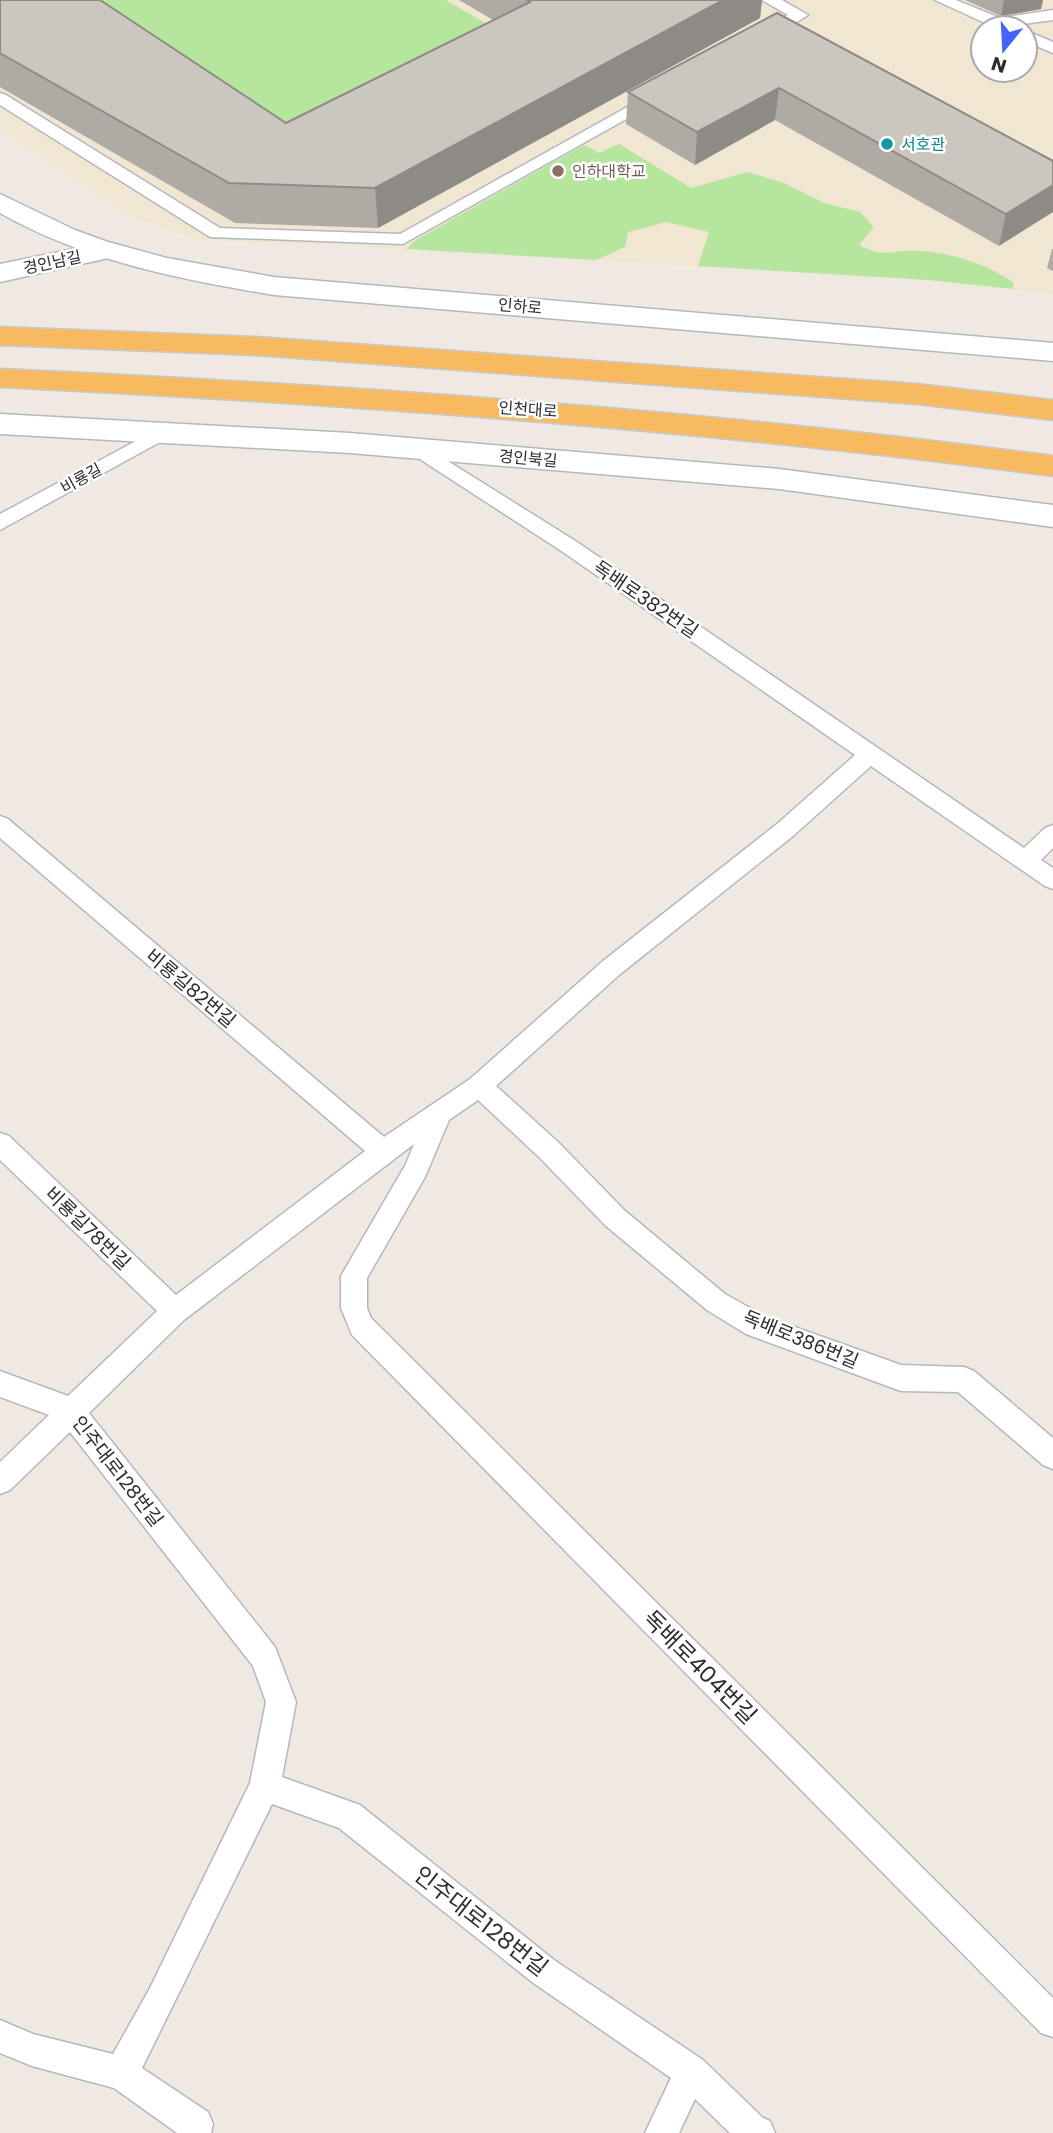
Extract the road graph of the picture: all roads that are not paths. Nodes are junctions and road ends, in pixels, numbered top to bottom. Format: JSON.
{"nodes":[{"id":1,"x":770,"y":0,"type":"edge"},
{"id":2,"x":943,"y":0,"type":"edge"},
{"id":3,"x":978,"y":14,"type":"edge"},
{"id":4,"x":751,"y":43,"type":"edge"},
{"id":5,"x":667,"y":90,"type":"edge"},
{"id":6,"x":0,"y":98,"type":"edge"},
{"id":7,"x":0,"y":202,"type":"edge"},
{"id":8,"x":103,"y":251,"type":"junction"},
{"id":9,"x":0,"y":273,"type":"edge"},
{"id":10,"x":0,"y":336,"type":"edge"},
{"id":11,"x":1053,"y":352,"type":"edge"},
{"id":12,"x":0,"y":378,"type":"edge"},
{"id":13,"x":1053,"y":410,"type":"edge"},
{"id":14,"x":0,"y":424,"type":"edge"},
{"id":15,"x":162,"y":433,"type":"junction"},
{"id":16,"x":419,"y":449,"type":"junction"},
{"id":17,"x":1053,"y":466,"type":"edge"},
{"id":18,"x":1053,"y":516,"type":"edge"},
{"id":19,"x":0,"y":523,"type":"edge"},
{"id":20,"x":871,"y":754,"type":"junction"},
{"id":21,"x":0,"y":825,"type":"edge"},
{"id":22,"x":1053,"y":834,"type":"edge"},
{"id":23,"x":1025,"y":861,"type":"junction"},
{"id":24,"x":1053,"y":880,"type":"edge"},
{"id":25,"x":479,"y":1086,"type":"junction"},
{"id":26,"x":440,"y":1112,"type":"junction"},
{"id":27,"x":0,"y":1144,"type":"edge"},
{"id":28,"x":383,"y":1151,"type":"junction"},
{"id":29,"x":175,"y":1311,"type":"junction"},
{"id":30,"x":0,"y":1384,"type":"edge"},
{"id":31,"x":70,"y":1410,"type":"junction"},
{"id":32,"x":1053,"y":1456,"type":"edge"},
{"id":33,"x":0,"y":1481,"type":"edge"},
{"id":34,"x":265,"y":1786,"type":"junction"},
{"id":35,"x":1053,"y":2021,"type":"edge"},
{"id":36,"x":0,"y":2036,"type":"edge"},
{"id":37,"x":691,"y":2072,"type":"junction"},
{"id":38,"x":121,"y":2073,"type":"junction"},
{"id":39,"x":194,"y":2133,"type":"edge"},
{"id":40,"x":662,"y":2133,"type":"edge"},
{"id":41,"x":758,"y":2133,"type":"edge"}],
"edges":[{"from":1,"to":4,"type":"lane"},
{"from":2,"to":3,"type":"lane"},
{"from":5,"to":6,"type":"lane"},
{"from":7,"to":8,"type":"main road","name":"인하로"},
{"from":8,"to":9,"type":"main road","name":"경인남길"},
{"from":8,"to":11,"type":"main road","name":"인하로"},
{"from":10,"to":13,"type":"highway"},
{"from":12,"to":17,"type":"highway","name":"인천대로"},
{"from":14,"to":15,"type":"main road","name":"경인북길"},
{"from":15,"to":16,"type":"main road","name":"경인북길"},
{"from":15,"to":19,"type":"lane","name":"비룡길"},
{"from":16,"to":18,"type":"main road","name":"경인북길"},
{"from":16,"to":20,"type":"lane","name":"독배로382번길"},
{"from":20,"to":23,"type":"lane","name":"독배로382번길"},
{"from":20,"to":25,"type":"lane"},
{"from":21,"to":28,"type":"lane","name":"비룡길82번길"},
{"from":22,"to":23,"type":"lane"},
{"from":23,"to":24,"type":"lane","name":"독배로382번길"},
{"from":25,"to":26,"type":"lane"},
{"from":25,"to":32,"type":"lane","name":"독배로386번길"},
{"from":26,"to":28,"type":"lane"},
{"from":26,"to":35,"type":"lane","name":"독배로404번길"},
{"from":27,"to":29,"type":"lane","name":"비룡길78번길"},
{"from":28,"to":29,"type":"lane"},
{"from":29,"to":31,"type":"lane"},
{"from":30,"to":31,"type":"lane"},
{"from":31,"to":33,"type":"lane"},
{"from":31,"to":34,"type":"lane","name":"인주대로128번길"},
{"from":34,"to":37,"type":"lane","name":"인주대로128번길"},
{"from":34,"to":38,"type":"lane","name":"인주대로128번길"},
{"from":36,"to":38,"type":"lane"},
{"from":37,"to":40,"type":"lane"},
{"from":37,"to":41,"type":"lane"},
{"from":38,"to":39,"type":"lane"}]}
